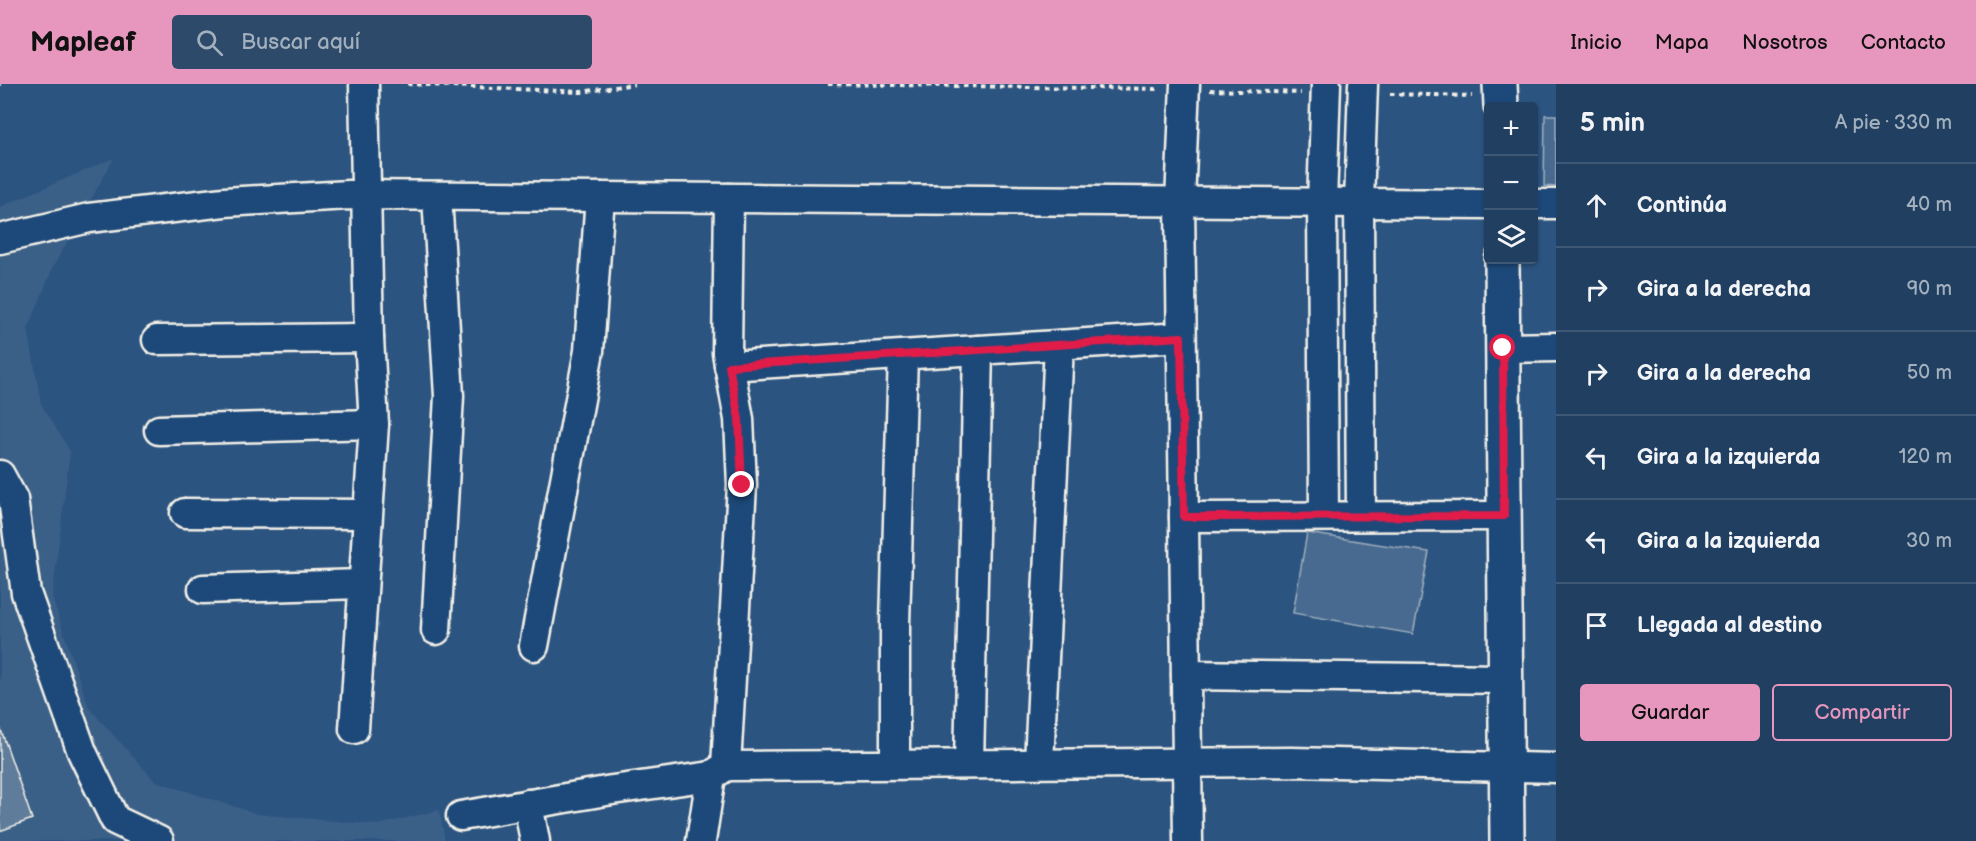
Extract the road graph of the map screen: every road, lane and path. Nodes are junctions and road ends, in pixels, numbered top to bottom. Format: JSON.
{"nodes":[{"id":1,"x":364,"y":84,"type":"edge"},
{"id":2,"x":408,"y":84,"type":"edge"},
{"id":3,"x":635,"y":84,"type":"edge"},
{"id":4,"x":1185,"y":84,"type":"edge"},
{"id":5,"x":1326,"y":84,"type":"edge"},
{"id":6,"x":1363,"y":84,"type":"edge"},
{"id":7,"x":1500,"y":84,"type":"edge"},
{"id":8,"x":1501,"y":102,"type":"edge"},
{"id":9,"x":367,"y":195,"type":"junction"},
{"id":10,"x":437,"y":196,"type":"junction"},
{"id":11,"x":600,"y":197,"type":"junction"},
{"id":12,"x":729,"y":198,"type":"junction"},
{"id":13,"x":1180,"y":202,"type":"junction"},
{"id":14,"x":1322,"y":203,"type":"junction"},
{"id":15,"x":1359,"y":203,"type":"junction"},
{"id":16,"x":1484,"y":204,"type":"edge"},
{"id":17,"x":1538,"y":204,"type":"edge"},
{"id":18,"x":1556,"y":204,"type":"edge"},
{"id":19,"x":0,"y":239,"type":"edge"},
{"id":20,"x":1502,"y":264,"type":"edge"},
{"id":21,"x":1181,"y":337,"type":"junction"},
{"id":22,"x":369,"y":338,"type":"junction"},
{"id":23,"x":157,"y":340,"type":"dead end"},
{"id":24,"x":1059,"y":345,"type":"junction"},
{"id":25,"x":1556,"y":347,"type":"edge"},
{"id":26,"x":1503,"y":348,"type":"junction"},
{"id":27,"x":978,"y":350,"type":"junction"},
{"id":28,"x":903,"y":355,"type":"junction"},
{"id":29,"x":729,"y":366,"type":"junction"},
{"id":30,"x":374,"y":424,"type":"junction"},
{"id":31,"x":159,"y":430,"type":"dead end"},
{"id":32,"x":0,"y":475,"type":"edge"},
{"id":33,"x":185,"y":513,"type":"dead end"},
{"id":34,"x":367,"y":514,"type":"junction"},
{"id":35,"x":1324,"y":516,"type":"junction"},
{"id":36,"x":1361,"y":516,"type":"junction"},
{"id":37,"x":1504,"y":516,"type":"junction"},
{"id":38,"x":1184,"y":517,"type":"junction"},
{"id":39,"x":362,"y":584,"type":"junction"},
{"id":40,"x":203,"y":589,"type":"dead end"},
{"id":41,"x":436,"y":630,"type":"dead end"},
{"id":42,"x":534,"y":646,"type":"dead end"},
{"id":43,"x":1186,"y":675,"type":"junction"},
{"id":44,"x":1506,"y":679,"type":"junction"},
{"id":45,"x":354,"y":729,"type":"dead end"},
{"id":46,"x":1187,"y":762,"type":"junction"},
{"id":47,"x":1039,"y":763,"type":"junction"},
{"id":48,"x":895,"y":764,"type":"junction"},
{"id":49,"x":969,"y":764,"type":"junction"},
{"id":50,"x":1556,"y":768,"type":"edge"},
{"id":51,"x":1506,"y":769,"type":"junction"},
{"id":52,"x":719,"y":771,"type":"junction"},
{"id":53,"x":528,"y":804,"type":"junction"},
{"id":54,"x":461,"y":816,"type":"dead end"},
{"id":55,"x":159,"y":841,"type":"edge"},
{"id":56,"x":535,"y":841,"type":"edge"},
{"id":57,"x":701,"y":841,"type":"edge"},
{"id":58,"x":1188,"y":841,"type":"edge"},
{"id":59,"x":1507,"y":841,"type":"edge"}],
"edges":[{"from":1,"to":9,"type":"street"},
{"from":2,"to":3,"type":"path"},
{"from":4,"to":13,"type":"street"},
{"from":5,"to":14,"type":"street"},
{"from":6,"to":15,"type":"street"},
{"from":7,"to":8,"type":"street"},
{"from":9,"to":10,"type":"street"},
{"from":9,"to":19,"type":"street"},
{"from":9,"to":22,"type":"street"},
{"from":10,"to":11,"type":"street"},
{"from":10,"to":41,"type":"street"},
{"from":11,"to":12,"type":"street"},
{"from":11,"to":42,"type":"street"},
{"from":12,"to":13,"type":"street"},
{"from":12,"to":29,"type":"street"},
{"from":13,"to":14,"type":"street"},
{"from":13,"to":21,"type":"street"},
{"from":14,"to":15,"type":"street"},
{"from":14,"to":35,"type":"street"},
{"from":15,"to":16,"type":"street"},
{"from":15,"to":36,"type":"street"},
{"from":17,"to":18,"type":"street"},
{"from":20,"to":26,"type":"street"},
{"from":21,"to":24,"type":"street"},
{"from":21,"to":38,"type":"street"},
{"from":22,"to":23,"type":"street"},
{"from":22,"to":30,"type":"street"},
{"from":24,"to":27,"type":"street"},
{"from":24,"to":47,"type":"street"},
{"from":25,"to":26,"type":"street"},
{"from":26,"to":37,"type":"street"},
{"from":27,"to":28,"type":"street"},
{"from":27,"to":49,"type":"street"},
{"from":28,"to":29,"type":"street"},
{"from":28,"to":48,"type":"street"},
{"from":29,"to":52,"type":"street"},
{"from":30,"to":31,"type":"street"},
{"from":30,"to":34,"type":"street"},
{"from":32,"to":55,"type":"street"},
{"from":33,"to":34,"type":"street"},
{"from":34,"to":39,"type":"street"},
{"from":35,"to":36,"type":"street"},
{"from":35,"to":38,"type":"street"},
{"from":36,"to":37,"type":"street"},
{"from":37,"to":44,"type":"street"},
{"from":38,"to":43,"type":"street"},
{"from":39,"to":40,"type":"street"},
{"from":39,"to":45,"type":"street"},
{"from":43,"to":44,"type":"street"},
{"from":43,"to":46,"type":"street"},
{"from":44,"to":51,"type":"street"},
{"from":46,"to":47,"type":"street"},
{"from":46,"to":51,"type":"street"},
{"from":46,"to":58,"type":"street"},
{"from":47,"to":49,"type":"street"},
{"from":48,"to":49,"type":"street"},
{"from":48,"to":52,"type":"street"},
{"from":50,"to":51,"type":"street"},
{"from":51,"to":59,"type":"street"},
{"from":52,"to":53,"type":"street"},
{"from":52,"to":57,"type":"street"},
{"from":53,"to":54,"type":"street"},
{"from":53,"to":56,"type":"street"}]}
